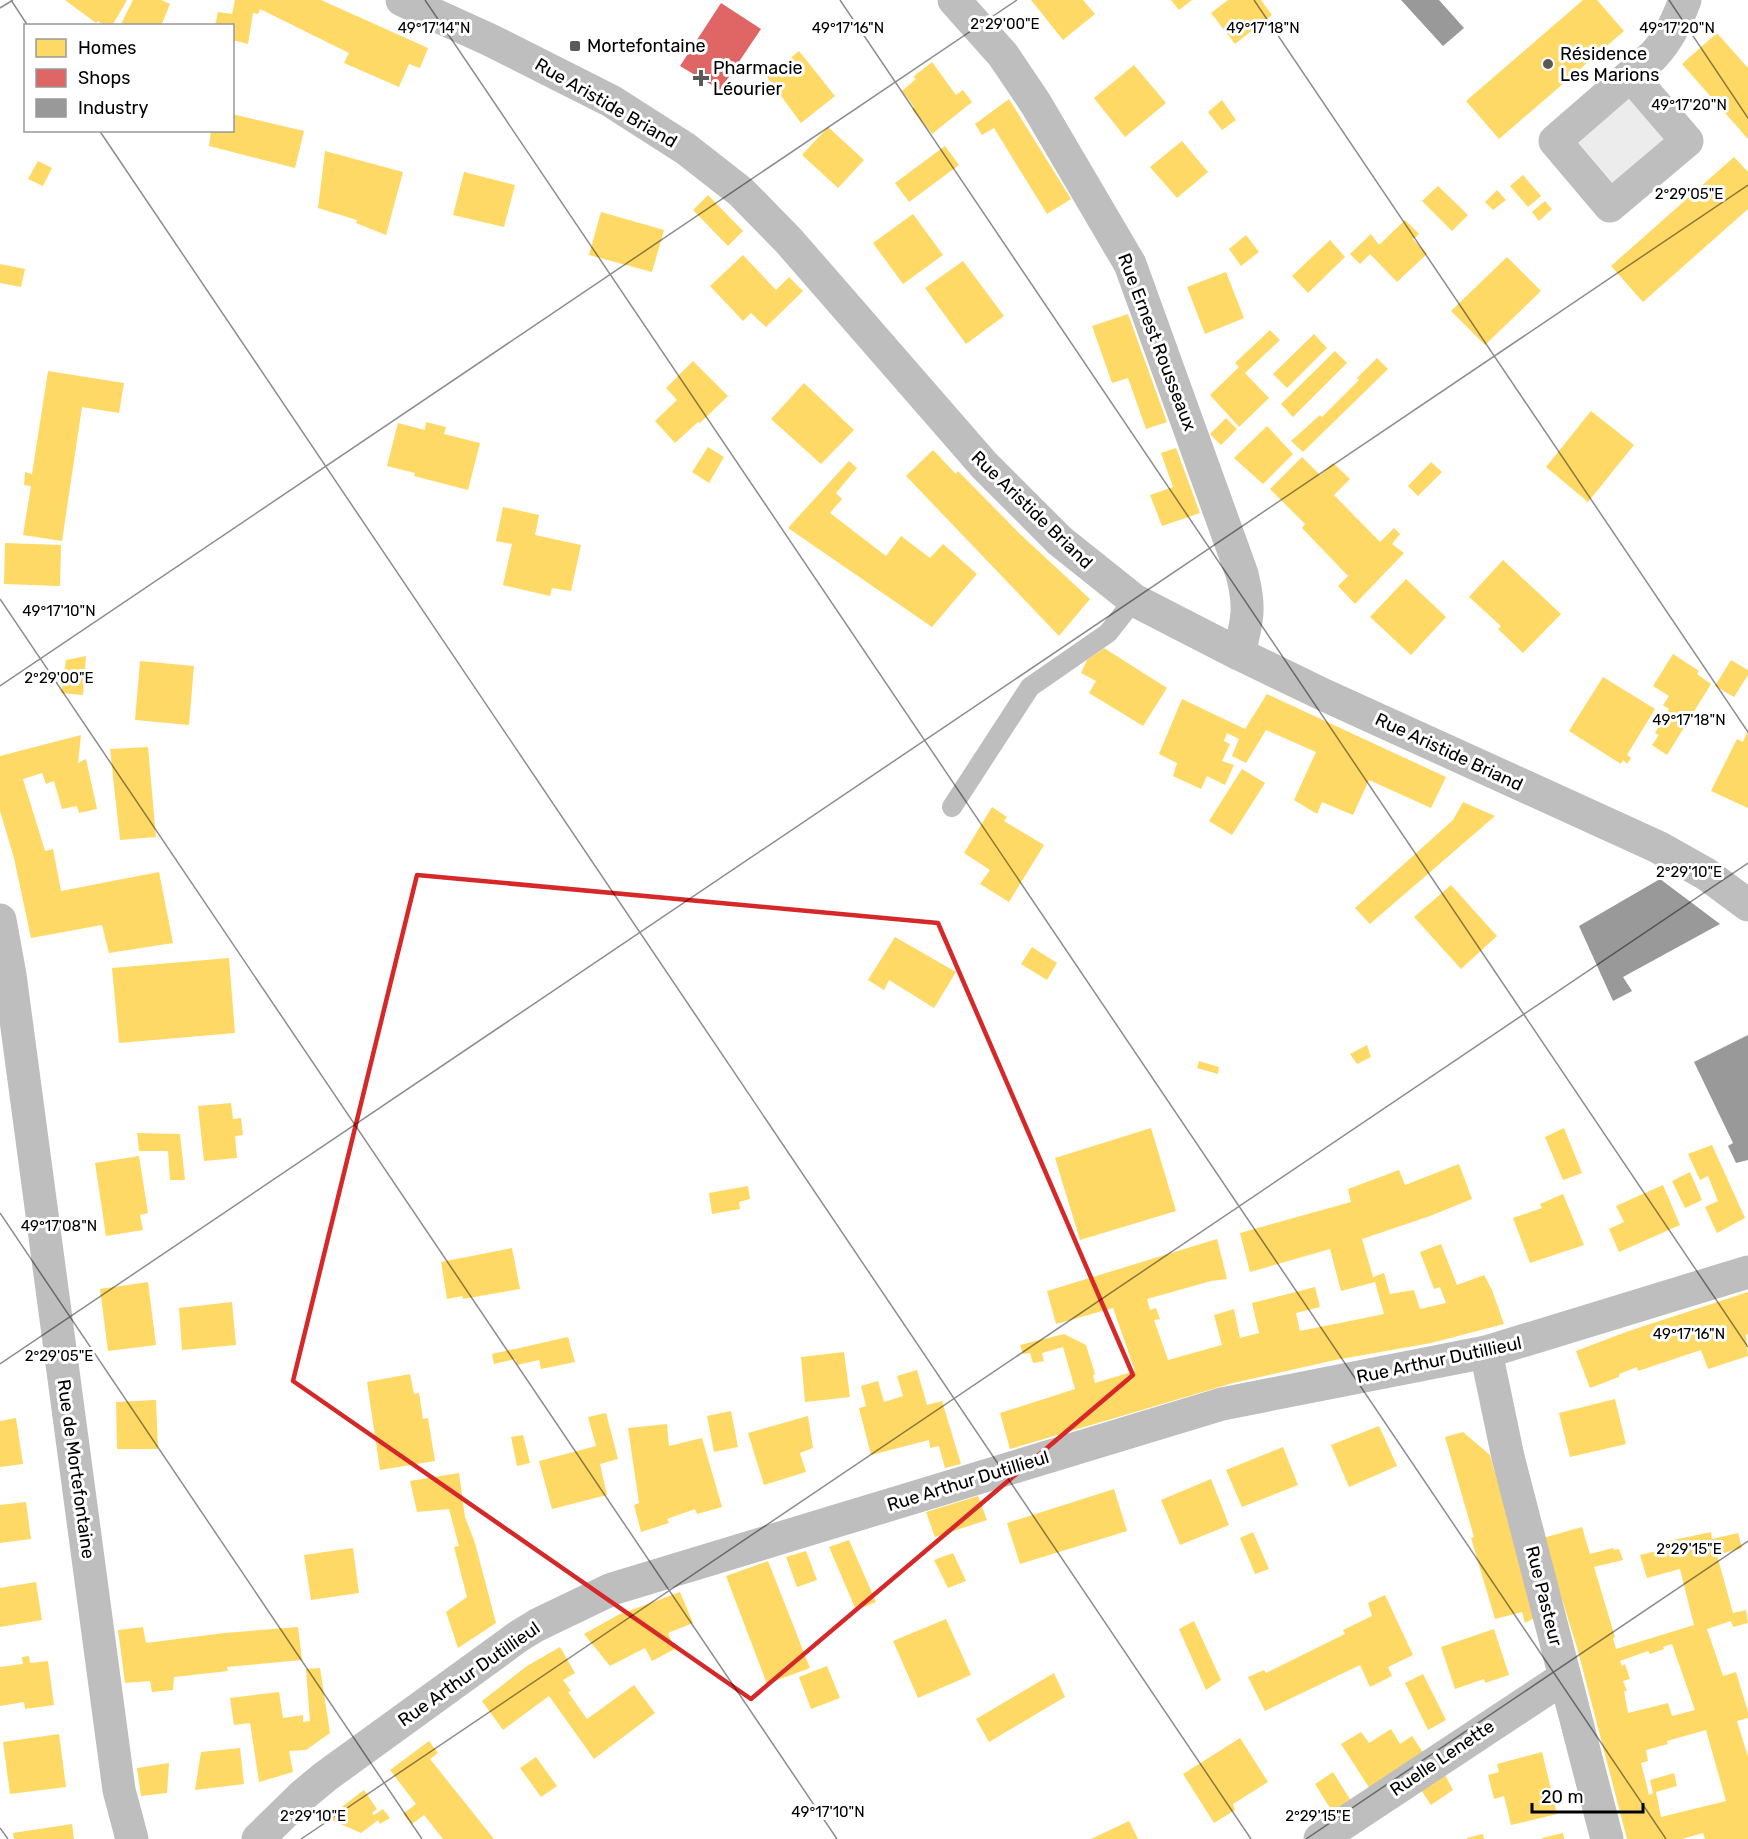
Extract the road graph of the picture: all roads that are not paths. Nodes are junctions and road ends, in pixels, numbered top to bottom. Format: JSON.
{"nodes":[{"id":1,"x":402,"y":0,"type":"edge"},
{"id":2,"x":954,"y":0,"type":"edge"},
{"id":3,"x":1685,"y":0,"type":"edge"},
{"id":4,"x":1631,"y":76,"type":"dead end"},
{"id":5,"x":1134,"y":600,"type":"junction"},
{"id":6,"x":1239,"y":654,"type":"junction"},
{"id":7,"x":952,"y":807,"type":"dead end"},
{"id":8,"x":1748,"y":905,"type":"edge"},
{"id":9,"x":0,"y":920,"type":"edge"},
{"id":10,"x":1748,"y":1272,"type":"edge"},
{"id":11,"x":1486,"y":1352,"type":"junction"},
{"id":12,"x":1564,"y":1677,"type":"junction"},
{"id":13,"x":132,"y":1839,"type":"edge"},
{"id":14,"x":258,"y":1839,"type":"edge"},
{"id":15,"x":1320,"y":1839,"type":"edge"},
{"id":16,"x":1607,"y":1839,"type":"edge"}],
"edges":[{"from":1,"to":5,"type":"street","name":"Rue Aristide Briand"},
{"from":2,"to":6,"type":"street","name":"Rue Ernest Rousseaux"},
{"from":3,"to":4,"type":"street"},
{"from":5,"to":6,"type":"street","name":"Rue Aristide Briand"},
{"from":5,"to":7,"type":"lane"},
{"from":6,"to":8,"type":"street","name":"Rue Aristide Briand"},
{"from":9,"to":13,"type":"street","name":"Rue de Mortefontaine"},
{"from":10,"to":11,"type":"street","name":"Rue Arthur Dutillieul"},
{"from":11,"to":12,"type":"street","name":"Rue Pasteur"},
{"from":11,"to":14,"type":"street","name":"Rue Arthur Dutillieul"},
{"from":12,"to":15,"type":"street","name":"Ruelle Lenette"},
{"from":12,"to":16,"type":"street","name":"Rue Pasteur"}]}
